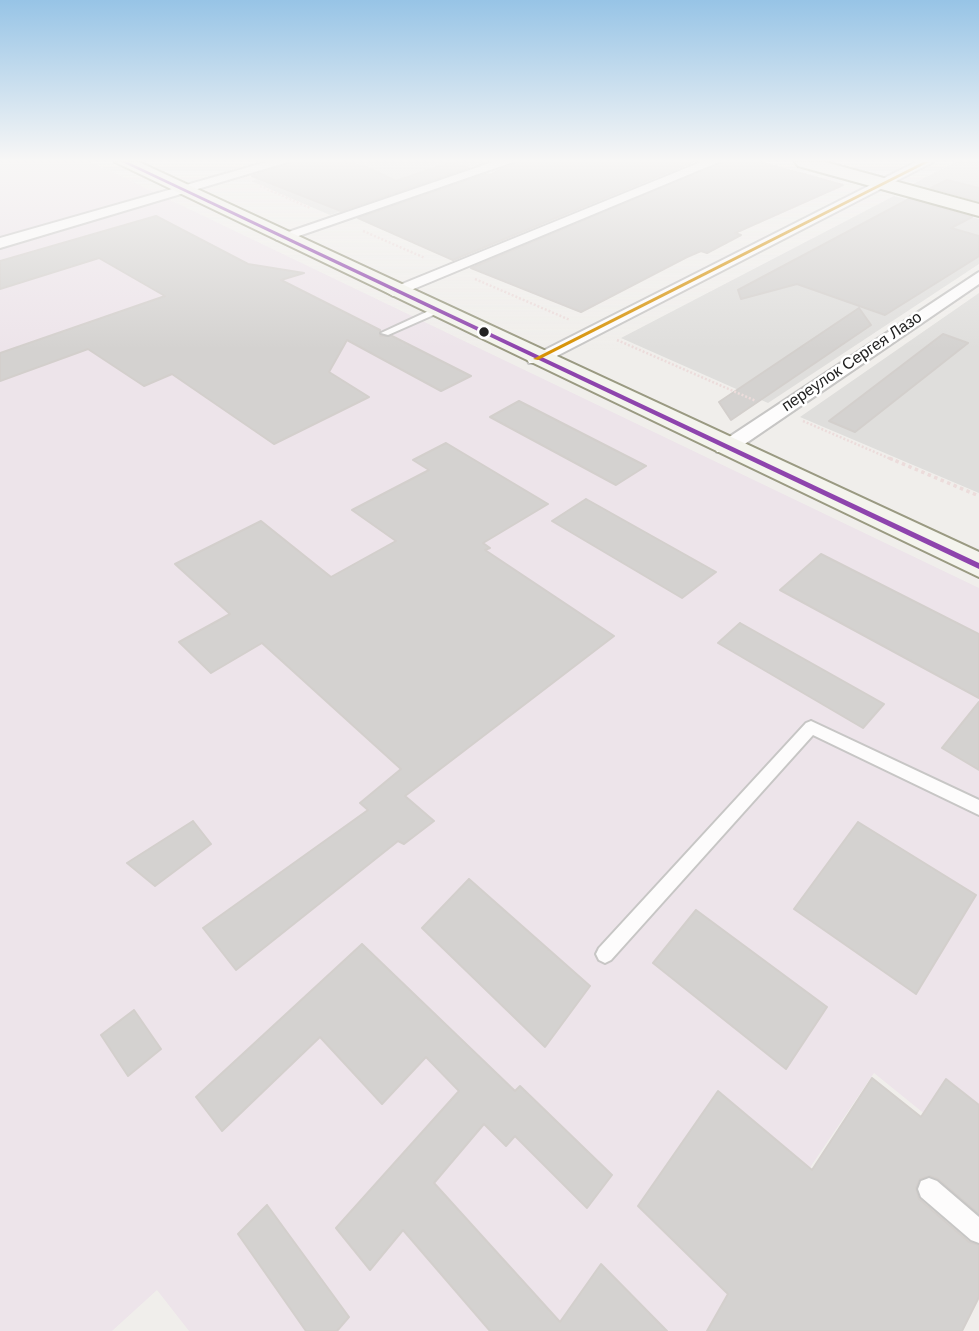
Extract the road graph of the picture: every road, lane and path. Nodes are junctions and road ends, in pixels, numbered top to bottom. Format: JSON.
{"nodes":[{"id":1,"x":67,"y":224,"type":"edge"},
{"id":2,"x":255,"y":224,"type":"edge"},
{"id":3,"x":321,"y":224,"type":"edge"},
{"id":4,"x":558,"y":224,"type":"edge"},
{"id":5,"x":804,"y":224,"type":"edge"},
{"id":6,"x":282,"y":237,"type":"junction"},
{"id":7,"x":0,"y":243,"type":"edge"},
{"id":8,"x":979,"y":278,"type":"edge"},
{"id":9,"x":393,"y":290,"type":"junction"},
{"id":10,"x":435,"y":310,"type":"junction"},
{"id":11,"x":385,"y":333,"type":"dead end"},
{"id":12,"x":536,"y":359,"type":"junction"},
{"id":13,"x":725,"y":447,"type":"junction"},
{"id":14,"x":976,"y":559,"type":"edge"},
{"id":15,"x":979,"y":808,"type":"edge"},
{"id":16,"x":605,"y":954,"type":"dead end"},
{"id":17,"x":929,"y":1189,"type":"dead end"},
{"id":18,"x":979,"y":1232,"type":"edge"}],
"edges":[{"from":1,"to":7,"type":"street"},
{"from":2,"to":6,"type":"main road"},
{"from":3,"to":6,"type":"street"},
{"from":4,"to":9,"type":"street"},
{"from":5,"to":12,"type":"street"},
{"from":6,"to":9,"type":"main road"},
{"from":8,"to":13,"type":"street","name":"переулок Сергея Лазо"},
{"from":9,"to":10,"type":"main road"},
{"from":10,"to":11,"type":"lane"},
{"from":10,"to":12,"type":"main road"},
{"from":12,"to":13,"type":"main road"},
{"from":13,"to":14,"type":"main road"},
{"from":15,"to":16,"type":"lane"},
{"from":17,"to":18,"type":"lane"}]}
